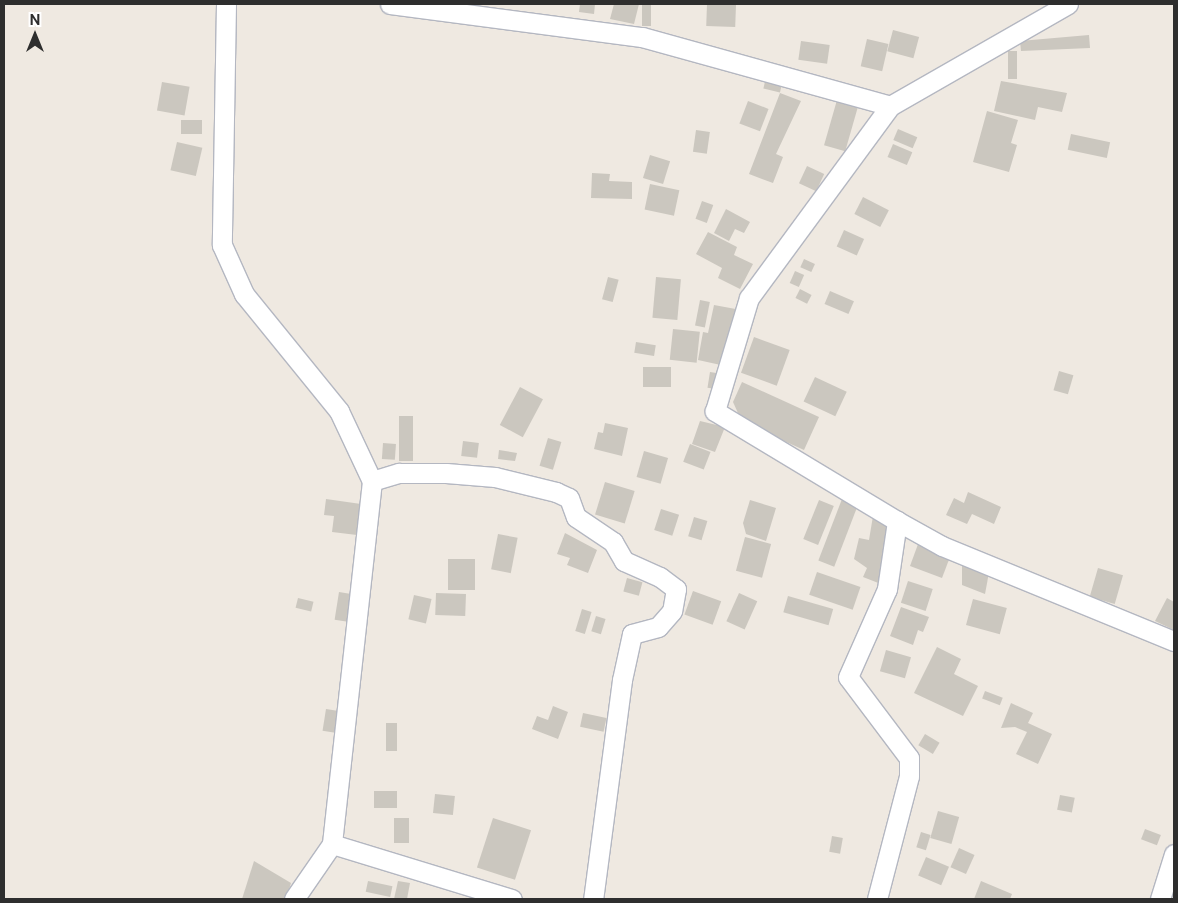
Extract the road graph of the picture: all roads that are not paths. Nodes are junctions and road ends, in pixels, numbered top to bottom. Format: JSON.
{"nodes":[{"id":1,"x":226,"y":4,"type":"edge"},
{"id":2,"x":390,"y":4,"type":"edge"},
{"id":3,"x":1068,"y":4,"type":"edge"},
{"id":4,"x":890,"y":106,"type":"junction"},
{"id":5,"x":372,"y":481,"type":"junction"},
{"id":6,"x":897,"y":521,"type":"junction"},
{"id":7,"x":1174,"y":641,"type":"edge"},
{"id":8,"x":332,"y":844,"type":"junction"},
{"id":9,"x":1174,"y":854,"type":"edge"},
{"id":10,"x":294,"y":899,"type":"edge"},
{"id":11,"x":512,"y":899,"type":"edge"},
{"id":12,"x":594,"y":899,"type":"edge"},
{"id":13,"x":877,"y":899,"type":"edge"},
{"id":14,"x":1160,"y":899,"type":"edge"}],
"edges":[{"from":1,"to":5,"type":"street"},
{"from":2,"to":4,"type":"street"},
{"from":3,"to":4,"type":"street"},
{"from":4,"to":6,"type":"street"},
{"from":5,"to":8,"type":"street"},
{"from":5,"to":12,"type":"street"},
{"from":6,"to":7,"type":"street"},
{"from":6,"to":13,"type":"street"},
{"from":8,"to":10,"type":"street"},
{"from":8,"to":11,"type":"street"},
{"from":9,"to":14,"type":"street"}]}
